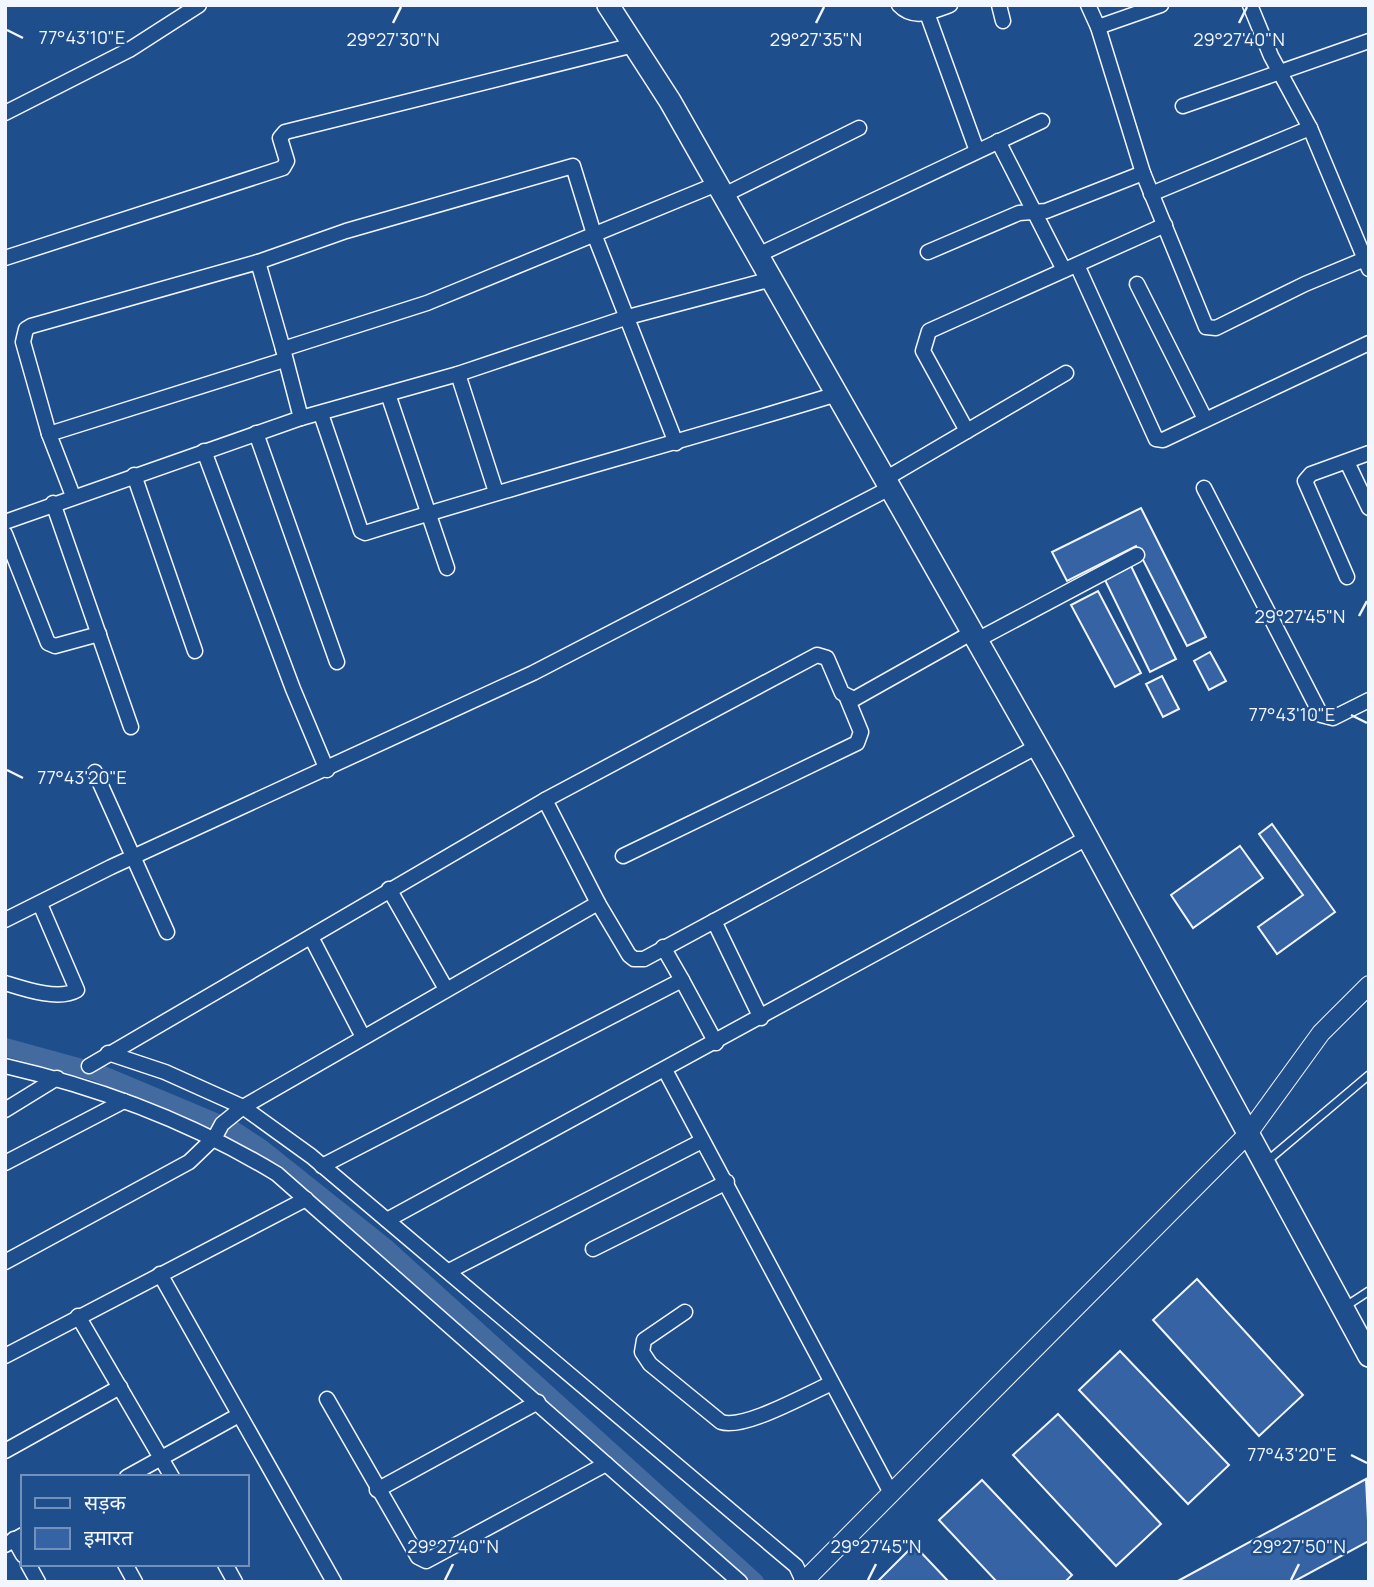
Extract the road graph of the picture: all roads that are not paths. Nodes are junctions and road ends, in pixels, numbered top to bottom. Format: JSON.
{"nodes":[{"id":1,"x":199,"y":5,"type":"edge"},
{"id":2,"x":608,"y":5,"type":"edge"},
{"id":3,"x":899,"y":5,"type":"edge"},
{"id":4,"x":950,"y":5,"type":"edge"},
{"id":5,"x":999,"y":5,"type":"edge"},
{"id":6,"x":1088,"y":5,"type":"edge"},
{"id":7,"x":1161,"y":5,"type":"edge"},
{"id":8,"x":1250,"y":5,"type":"edge"},
{"id":9,"x":926,"y":13,"type":"junction"},
{"id":10,"x":1003,"y":20,"type":"dead end"},
{"id":11,"x":1098,"y":27,"type":"junction"},
{"id":12,"x":1369,"y":41,"type":"edge"},
{"id":13,"x":634,"y":45,"type":"junction"},
{"id":14,"x":1281,"y":70,"type":"junction"},
{"id":15,"x":1183,"y":106,"type":"dead end"},
{"id":16,"x":5,"y":113,"type":"edge"},
{"id":17,"x":1042,"y":121,"type":"dead end"},
{"id":18,"x":859,"y":128,"type":"dead end"},
{"id":19,"x":1310,"y":128,"type":"junction"},
{"id":20,"x":998,"y":141,"type":"junction"},
{"id":21,"x":977,"y":151,"type":"junction"},
{"id":22,"x":1143,"y":173,"type":"junction"},
{"id":23,"x":720,"y":189,"type":"junction"},
{"id":24,"x":1152,"y":194,"type":"junction"},
{"id":25,"x":1033,"y":212,"type":"junction"},
{"id":26,"x":1165,"y":225,"type":"junction"},
{"id":27,"x":594,"y":234,"type":"junction"},
{"id":28,"x":928,"y":252,"type":"dead end"},
{"id":29,"x":758,"y":255,"type":"junction"},
{"id":30,"x":5,"y":258,"type":"edge"},
{"id":31,"x":258,"y":262,"type":"junction"},
{"id":32,"x":1367,"y":265,"type":"edge"},
{"id":33,"x":1071,"y":267,"type":"junction"},
{"id":34,"x":772,"y":279,"type":"junction"},
{"id":35,"x":1137,"y":284,"type":"dead end"},
{"id":36,"x":628,"y":317,"type":"junction"},
{"id":37,"x":1369,"y":343,"type":"edge"},
{"id":38,"x":284,"y":354,"type":"junction"},
{"id":39,"x":1066,"y":373,"type":"dead end"},
{"id":40,"x":458,"y":374,"type":"junction"},
{"id":41,"x":388,"y":394,"type":"junction"},
{"id":42,"x":837,"y":394,"type":"junction"},
{"id":43,"x":321,"y":414,"type":"junction"},
{"id":44,"x":301,"y":418,"type":"junction"},
{"id":45,"x":1205,"y":419,"type":"junction"},
{"id":46,"x":967,"y":431,"type":"junction"},
{"id":47,"x":256,"y":433,"type":"junction"},
{"id":48,"x":50,"y":434,"type":"junction"},
{"id":49,"x":676,"y":443,"type":"junction"},
{"id":50,"x":204,"y":451,"type":"junction"},
{"id":51,"x":1369,"y":453,"type":"edge"},
{"id":52,"x":1347,"y":462,"type":"junction"},
{"id":53,"x":134,"y":475,"type":"junction"},
{"id":54,"x":888,"y":483,"type":"junction"},
{"id":55,"x":1204,"y":488,"type":"dead end"},
{"id":56,"x":496,"y":492,"type":"junction"},
{"id":57,"x":73,"y":496,"type":"junction"},
{"id":58,"x":53,"y":503,"type":"junction"},
{"id":59,"x":1369,"y":508,"type":"edge"},
{"id":60,"x":427,"y":514,"type":"junction"},
{"id":61,"x":5,"y":522,"type":"edge"},
{"id":62,"x":5,"y":534,"type":"edge"},
{"id":63,"x":1137,"y":555,"type":"dead end"},
{"id":64,"x":447,"y":568,"type":"dead end"},
{"id":65,"x":1347,"y":577,"type":"dead end"},
{"id":66,"x":99,"y":634,"type":"junction"},
{"id":67,"x":975,"y":636,"type":"junction"},
{"id":68,"x":195,"y":651,"type":"dead end"},
{"id":69,"x":337,"y":662,"type":"dead end"},
{"id":70,"x":847,"y":698,"type":"junction"},
{"id":71,"x":1368,"y":702,"type":"edge"},
{"id":72,"x":131,"y":727,"type":"dead end"},
{"id":73,"x":1038,"y":746,"type":"junction"},
{"id":74,"x":327,"y":770,"type":"junction"},
{"id":75,"x":95,"y":772,"type":"dead end"},
{"id":76,"x":545,"y":800,"type":"junction"},
{"id":77,"x":1087,"y":838,"type":"junction"},
{"id":78,"x":623,"y":856,"type":"dead end"},
{"id":79,"x":133,"y":857,"type":"junction"},
{"id":80,"x":390,"y":889,"type":"junction"},
{"id":81,"x":598,"y":902,"type":"junction"},
{"id":82,"x":40,"y":904,"type":"junction"},
{"id":83,"x":5,"y":920,"type":"edge"},
{"id":84,"x":714,"y":921,"type":"junction"},
{"id":85,"x":167,"y":932,"type":"dead end"},
{"id":86,"x":311,"y":937,"type":"junction"},
{"id":87,"x":663,"y":947,"type":"junction"},
{"id":88,"x":682,"y":980,"type":"junction"},
{"id":89,"x":5,"y":983,"type":"edge"},
{"id":90,"x":1369,"y":985,"type":"edge"},
{"id":91,"x":446,"y":989,"type":"junction"},
{"id":92,"x":761,"y":1018,"type":"junction"},
{"id":93,"x":363,"y":1037,"type":"junction"},
{"id":94,"x":716,"y":1043,"type":"junction"},
{"id":95,"x":108,"y":1054,"type":"junction"},
{"id":96,"x":89,"y":1066,"type":"dead end"},
{"id":97,"x":5,"y":1067,"type":"edge"},
{"id":98,"x":665,"y":1070,"type":"junction"},
{"id":99,"x":1369,"y":1075,"type":"edge"},
{"id":100,"x":57,"y":1078,"type":"junction"},
{"id":101,"x":124,"y":1101,"type":"junction"},
{"id":102,"x":243,"y":1107,"type":"junction"},
{"id":103,"x":5,"y":1110,"type":"edge"},
{"id":104,"x":1247,"y":1135,"type":"junction"},
{"id":105,"x":215,"y":1138,"type":"junction"},
{"id":106,"x":702,"y":1141,"type":"junction"},
{"id":107,"x":5,"y":1163,"type":"edge"},
{"id":108,"x":1263,"y":1165,"type":"junction"},
{"id":109,"x":322,"y":1166,"type":"junction"},
{"id":110,"x":727,"y":1182,"type":"junction"},
{"id":111,"x":306,"y":1199,"type":"junction"},
{"id":112,"x":387,"y":1220,"type":"junction"},
{"id":113,"x":593,"y":1249,"type":"dead end"},
{"id":114,"x":5,"y":1262,"type":"edge"},
{"id":115,"x":449,"y":1271,"type":"junction"},
{"id":116,"x":160,"y":1274,"type":"junction"},
{"id":117,"x":1369,"y":1291,"type":"edge"},
{"id":118,"x":1343,"y":1309,"type":"junction"},
{"id":119,"x":685,"y":1312,"type":"dead end"},
{"id":120,"x":78,"y":1316,"type":"junction"},
{"id":121,"x":5,"y":1356,"type":"edge"},
{"id":122,"x":1369,"y":1356,"type":"edge"},
{"id":123,"x":831,"y":1384,"type":"junction"},
{"id":124,"x":120,"y":1387,"type":"junction"},
{"id":125,"x":327,"y":1399,"type":"dead end"},
{"id":126,"x":538,"y":1402,"type":"junction"},
{"id":127,"x":239,"y":1415,"type":"junction"},
{"id":128,"x":5,"y":1451,"type":"edge"},
{"id":129,"x":159,"y":1457,"type":"junction"},
{"id":130,"x":606,"y":1464,"type":"junction"},
{"id":131,"x":130,"y":1475,"type":"edge"},
{"id":132,"x":171,"y":1475,"type":"edge"},
{"id":133,"x":377,"y":1490,"type":"junction"},
{"id":134,"x":891,"y":1493,"type":"junction"},
{"id":135,"x":29,"y":1566,"type":"edge"},
{"id":136,"x":126,"y":1566,"type":"edge"},
{"id":137,"x":226,"y":1566,"type":"edge"},
{"id":138,"x":330,"y":1580,"type":"edge"},
{"id":139,"x":38,"y":1582,"type":"edge"},
{"id":140,"x":135,"y":1582,"type":"edge"},
{"id":141,"x":235,"y":1582,"type":"edge"},
{"id":142,"x":740,"y":1582,"type":"edge"},
{"id":143,"x":803,"y":1582,"type":"edge"}],
"edges":[{"from":1,"to":16,"type":"street"},
{"from":2,"to":13,"type":"main road"},
{"from":3,"to":9,"type":"street"},
{"from":4,"to":9,"type":"street"},
{"from":5,"to":10,"type":"street"},
{"from":6,"to":11,"type":"street"},
{"from":7,"to":11,"type":"street"},
{"from":8,"to":14,"type":"street"},
{"from":9,"to":21,"type":"street"},
{"from":11,"to":22,"type":"street"},
{"from":12,"to":14,"type":"street"},
{"from":13,"to":23,"type":"main road"},
{"from":13,"to":30,"type":"street"},
{"from":14,"to":15,"type":"street"},
{"from":14,"to":19,"type":"street"},
{"from":17,"to":20,"type":"street"},
{"from":18,"to":23,"type":"street"},
{"from":19,"to":24,"type":"street"},
{"from":19,"to":32,"type":"street"},
{"from":20,"to":21,"type":"street"},
{"from":20,"to":25,"type":"street"},
{"from":21,"to":29,"type":"street"},
{"from":22,"to":24,"type":"street"},
{"from":22,"to":25,"type":"street"},
{"from":23,"to":27,"type":"street"},
{"from":23,"to":29,"type":"main road"},
{"from":24,"to":26,"type":"street"},
{"from":25,"to":28,"type":"street"},
{"from":25,"to":33,"type":"street"},
{"from":26,"to":32,"type":"street"},
{"from":26,"to":33,"type":"street"},
{"from":27,"to":31,"type":"street"},
{"from":27,"to":36,"type":"street"},
{"from":27,"to":38,"type":"street"},
{"from":29,"to":34,"type":"main road"},
{"from":31,"to":38,"type":"street"},
{"from":31,"to":48,"type":"street"},
{"from":33,"to":45,"type":"street"},
{"from":33,"to":46,"type":"street"},
{"from":34,"to":36,"type":"street"},
{"from":34,"to":42,"type":"main road"},
{"from":35,"to":45,"type":"street"},
{"from":36,"to":40,"type":"street"},
{"from":36,"to":49,"type":"street"},
{"from":37,"to":45,"type":"street"},
{"from":38,"to":44,"type":"street"},
{"from":38,"to":48,"type":"street"},
{"from":39,"to":46,"type":"street"},
{"from":40,"to":41,"type":"street"},
{"from":40,"to":56,"type":"street"},
{"from":41,"to":43,"type":"street"},
{"from":41,"to":60,"type":"street"},
{"from":42,"to":49,"type":"street"},
{"from":42,"to":54,"type":"main road"},
{"from":43,"to":44,"type":"street"},
{"from":43,"to":60,"type":"street"},
{"from":44,"to":47,"type":"street"},
{"from":46,"to":54,"type":"street"},
{"from":47,"to":50,"type":"street"},
{"from":47,"to":69,"type":"street"},
{"from":48,"to":57,"type":"street"},
{"from":49,"to":56,"type":"street"},
{"from":50,"to":53,"type":"street"},
{"from":50,"to":74,"type":"street"},
{"from":51,"to":52,"type":"street"},
{"from":52,"to":59,"type":"street"},
{"from":52,"to":65,"type":"street"},
{"from":53,"to":57,"type":"street"},
{"from":53,"to":68,"type":"street"},
{"from":54,"to":67,"type":"main road"},
{"from":54,"to":74,"type":"street"},
{"from":55,"to":71,"type":"street"},
{"from":56,"to":60,"type":"street"},
{"from":57,"to":58,"type":"street"},
{"from":58,"to":61,"type":"street"},
{"from":58,"to":66,"type":"street"},
{"from":60,"to":64,"type":"street"},
{"from":62,"to":66,"type":"street"},
{"from":63,"to":67,"type":"street"},
{"from":66,"to":72,"type":"street"},
{"from":67,"to":70,"type":"street"},
{"from":67,"to":73,"type":"main road"},
{"from":70,"to":76,"type":"street"},
{"from":70,"to":78,"type":"street"},
{"from":73,"to":77,"type":"main road"},
{"from":73,"to":84,"type":"street"},
{"from":74,"to":79,"type":"street"},
{"from":75,"to":79,"type":"street"},
{"from":76,"to":80,"type":"street"},
{"from":76,"to":81,"type":"street"},
{"from":77,"to":92,"type":"street"},
{"from":77,"to":104,"type":"main road"},
{"from":79,"to":82,"type":"street"},
{"from":79,"to":85,"type":"street"},
{"from":80,"to":86,"type":"street"},
{"from":80,"to":91,"type":"street"},
{"from":81,"to":87,"type":"street"},
{"from":81,"to":91,"type":"street"},
{"from":82,"to":83,"type":"street"},
{"from":82,"to":89,"type":"street"},
{"from":84,"to":87,"type":"street"},
{"from":84,"to":92,"type":"street"},
{"from":86,"to":93,"type":"street"},
{"from":86,"to":95,"type":"street"},
{"from":87,"to":88,"type":"street"},
{"from":88,"to":94,"type":"street"},
{"from":88,"to":109,"type":"street"},
{"from":90,"to":104,"type":"street"},
{"from":91,"to":93,"type":"street"},
{"from":92,"to":94,"type":"street"},
{"from":93,"to":102,"type":"street"},
{"from":94,"to":98,"type":"street"},
{"from":95,"to":96,"type":"street"},
{"from":95,"to":102,"type":"street"},
{"from":97,"to":100,"type":"street"},
{"from":98,"to":106,"type":"street"},
{"from":98,"to":112,"type":"street"},
{"from":99,"to":108,"type":"lane"},
{"from":100,"to":101,"type":"street"},
{"from":100,"to":103,"type":"street"},
{"from":101,"to":105,"type":"street"},
{"from":101,"to":107,"type":"street"},
{"from":102,"to":105,"type":"street"},
{"from":102,"to":109,"type":"street"},
{"from":104,"to":108,"type":"main road"},
{"from":104,"to":134,"type":"street"},
{"from":105,"to":111,"type":"street"},
{"from":105,"to":114,"type":"street"},
{"from":106,"to":110,"type":"street"},
{"from":106,"to":115,"type":"street"},
{"from":108,"to":118,"type":"main road"},
{"from":109,"to":112,"type":"street"},
{"from":110,"to":113,"type":"street"},
{"from":110,"to":123,"type":"street"},
{"from":111,"to":116,"type":"street"},
{"from":111,"to":126,"type":"street"},
{"from":112,"to":115,"type":"street"},
{"from":115,"to":143,"type":"street"},
{"from":116,"to":120,"type":"street"},
{"from":116,"to":127,"type":"street"},
{"from":117,"to":118,"type":"lane"},
{"from":118,"to":122,"type":"main road"},
{"from":119,"to":123,"type":"street"},
{"from":120,"to":121,"type":"street"},
{"from":120,"to":124,"type":"street"},
{"from":123,"to":134,"type":"street"},
{"from":124,"to":128,"type":"street"},
{"from":124,"to":129,"type":"street"},
{"from":125,"to":133,"type":"street"},
{"from":126,"to":130,"type":"street"},
{"from":126,"to":133,"type":"street"},
{"from":127,"to":129,"type":"street"},
{"from":127,"to":138,"type":"street"},
{"from":129,"to":131,"type":"street"},
{"from":129,"to":132,"type":"street"},
{"from":130,"to":133,"type":"street"},
{"from":130,"to":142,"type":"street"},
{"from":134,"to":143,"type":"street"},
{"from":135,"to":139,"type":"street"},
{"from":136,"to":140,"type":"street"},
{"from":137,"to":141,"type":"street"}]}
